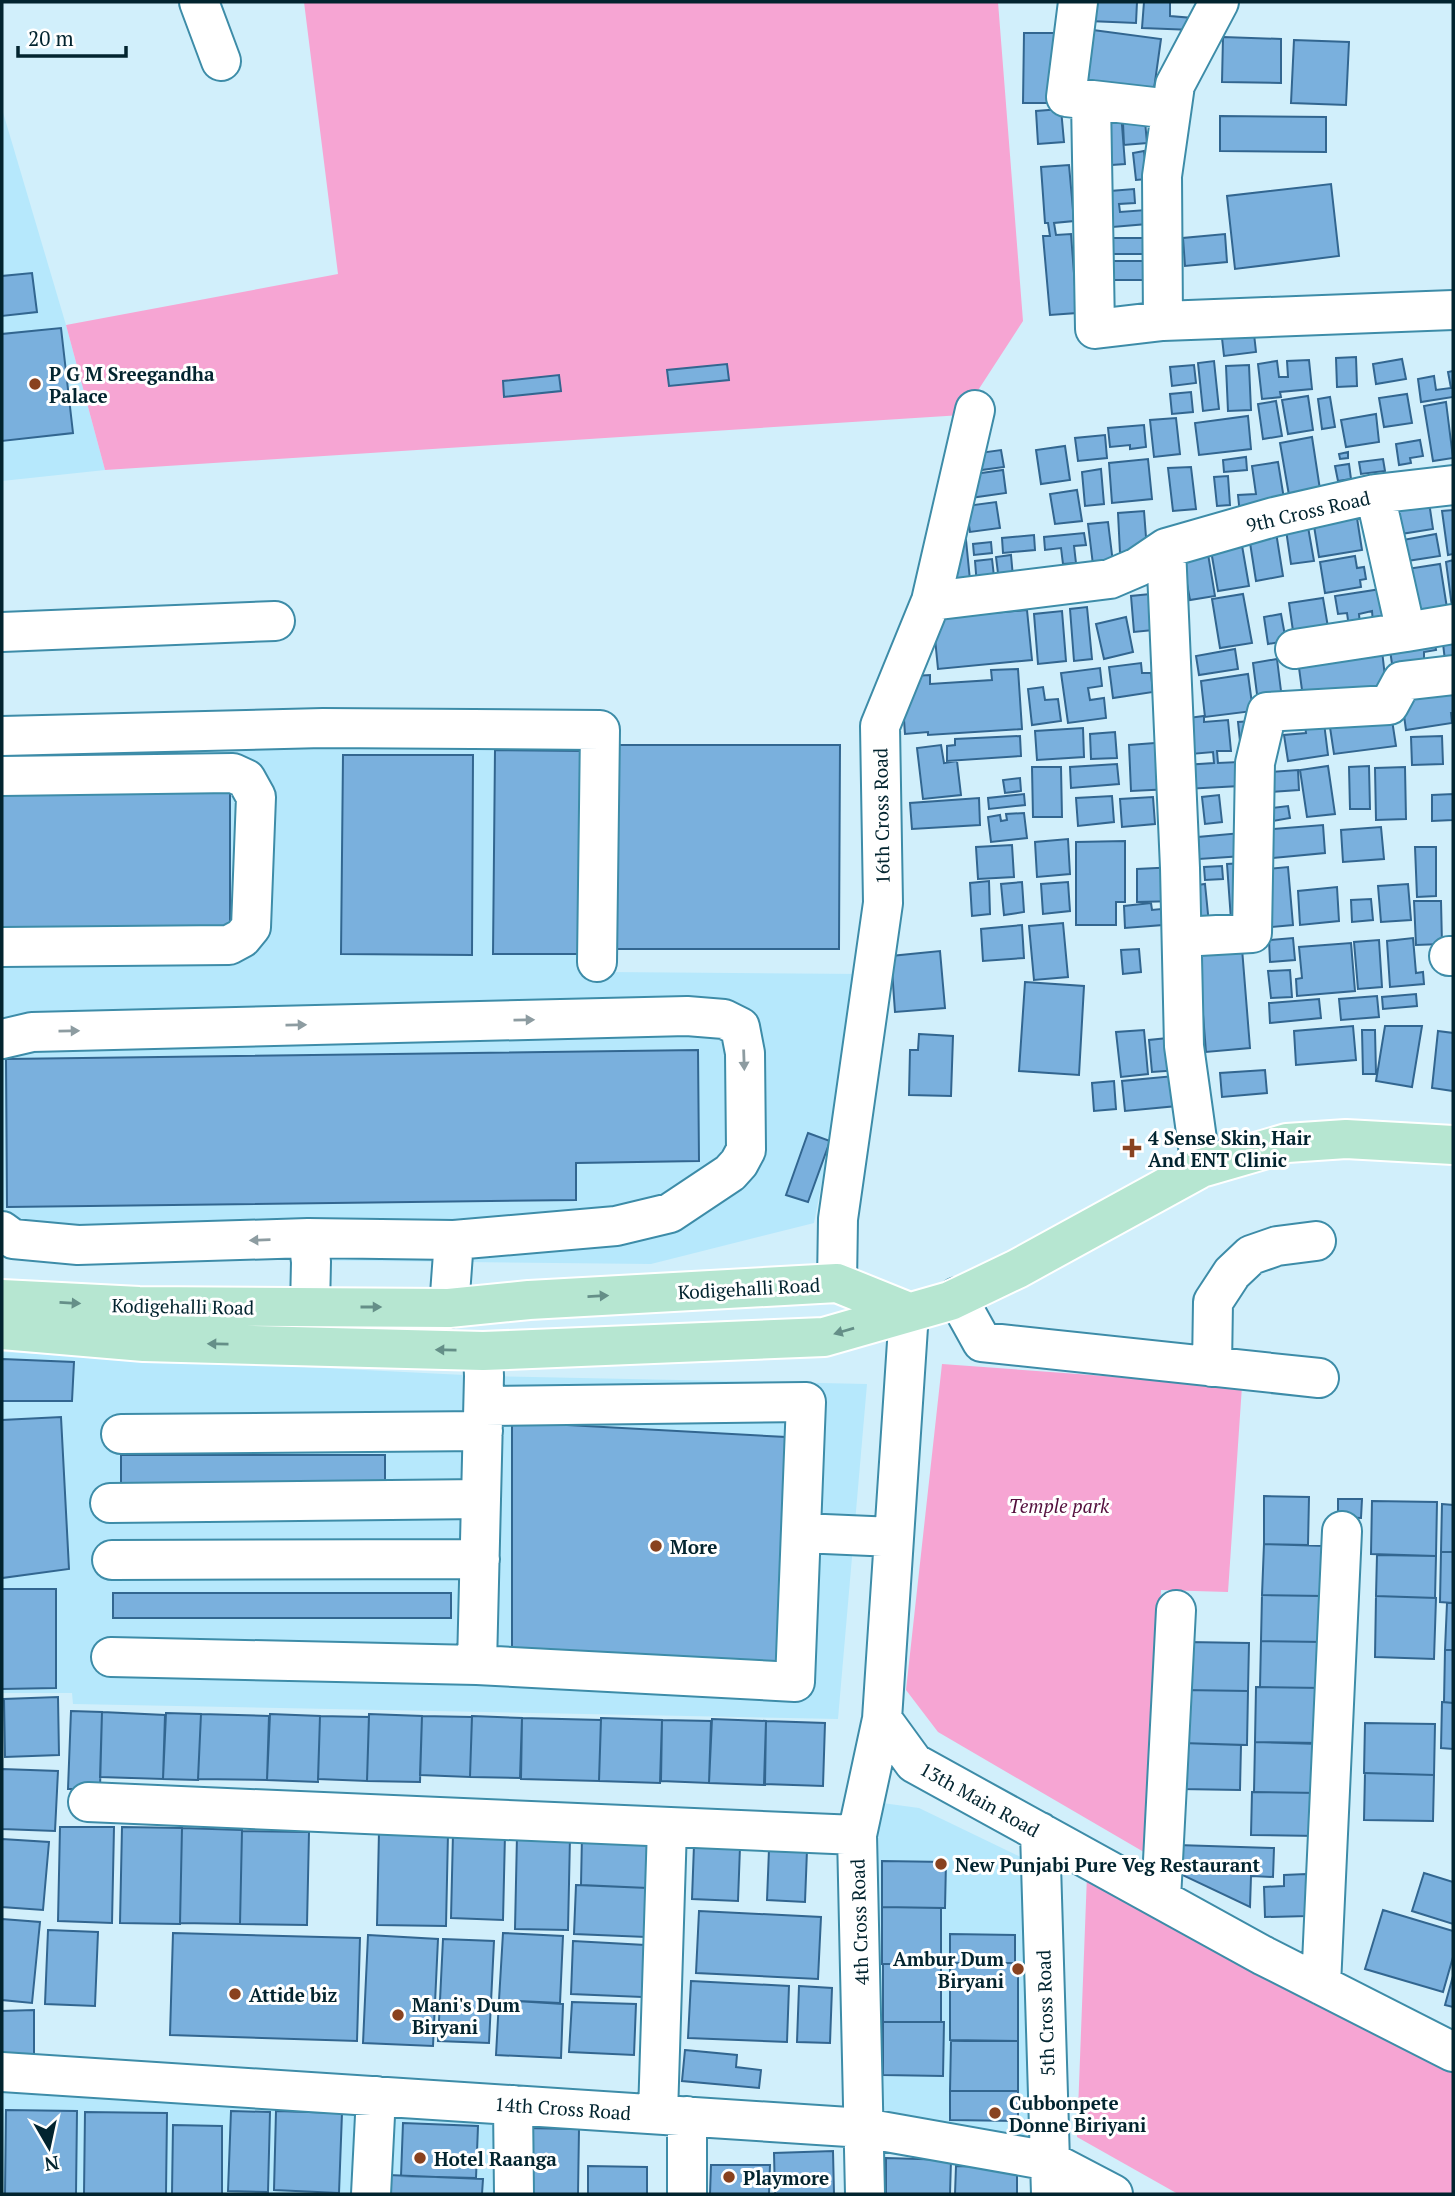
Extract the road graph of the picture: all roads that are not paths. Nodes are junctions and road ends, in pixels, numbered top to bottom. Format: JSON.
{"nodes":[{"id":1,"x":199,"y":2,"type":"edge"},
{"id":2,"x":1078,"y":2,"type":"edge"},
{"id":3,"x":1219,"y":2,"type":"edge"},
{"id":4,"x":221,"y":61,"type":"dead end"},
{"id":5,"x":1091,"y":100,"type":"junction"},
{"id":6,"x":1171,"y":109,"type":"junction"},
{"id":7,"x":1453,"y":310,"type":"edge"},
{"id":8,"x":1163,"y":321,"type":"junction"},
{"id":9,"x":975,"y":410,"type":"dead end"},
{"id":10,"x":1453,"y":485,"type":"edge"},
{"id":11,"x":1375,"y":494,"type":"junction"},
{"id":12,"x":1166,"y":548,"type":"junction"},
{"id":13,"x":930,"y":601,"type":"junction"},
{"id":14,"x":275,"y":621,"type":"dead end"},
{"id":15,"x":1453,"y":624,"type":"edge"},
{"id":16,"x":2,"y":632,"type":"edge"},
{"id":17,"x":1406,"y":632,"type":"junction"},
{"id":18,"x":1295,"y":649,"type":"dead end"},
{"id":19,"x":1453,"y":675,"type":"edge"},
{"id":20,"x":2,"y":736,"type":"edge"},
{"id":21,"x":2,"y":776,"type":"edge"},
{"id":22,"x":1182,"y":937,"type":"junction"},
{"id":23,"x":2,"y":947,"type":"edge"},
{"id":24,"x":597,"y":962,"type":"dead end"},
{"id":25,"x":2,"y":1039,"type":"edge"},
{"id":26,"x":1453,"y":1145,"type":"edge"},
{"id":27,"x":1201,"y":1168,"type":"junction"},
{"id":28,"x":2,"y":1231,"type":"edge"},
{"id":29,"x":308,"y":1238,"type":"junction"},
{"id":30,"x":454,"y":1240,"type":"junction"},
{"id":31,"x":1316,"y":1241,"type":"dead end"},
{"id":32,"x":837,"y":1283,"type":"junction"},
{"id":33,"x":957,"y":1297,"type":"junction"},
{"id":34,"x":2,"y":1299,"type":"edge"},
{"id":35,"x":310,"y":1307,"type":"junction"},
{"id":36,"x":450,"y":1308,"type":"junction"},
{"id":37,"x":909,"y":1312,"type":"junction"},
{"id":38,"x":2,"y":1330,"type":"edge"},
{"id":39,"x":483,"y":1351,"type":"junction"},
{"id":40,"x":1212,"y":1367,"type":"junction"},
{"id":41,"x":1319,"y":1378,"type":"dead end"},
{"id":42,"x":483,"y":1418,"type":"junction"},
{"id":43,"x":121,"y":1434,"type":"dead end"},
{"id":44,"x":481,"y":1499,"type":"junction"},
{"id":45,"x":110,"y":1503,"type":"dead end"},
{"id":46,"x":1342,"y":1531,"type":"dead end"},
{"id":47,"x":801,"y":1533,"type":"junction"},
{"id":48,"x":894,"y":1537,"type":"junction"},
{"id":49,"x":480,"y":1559,"type":"junction"},
{"id":50,"x":112,"y":1560,"type":"dead end"},
{"id":51,"x":1176,"y":1610,"type":"dead end"},
{"id":52,"x":111,"y":1657,"type":"dead end"},
{"id":53,"x":477,"y":1665,"type":"junction"},
{"id":54,"x":883,"y":1718,"type":"junction"},
{"id":55,"x":88,"y":1802,"type":"dead end"},
{"id":56,"x":667,"y":1827,"type":"junction"},
{"id":57,"x":1040,"y":1832,"type":"junction"},
{"id":58,"x":857,"y":1835,"type":"junction"},
{"id":59,"x":1161,"y":1899,"type":"junction"},
{"id":60,"x":1321,"y":1985,"type":"junction"},
{"id":61,"x":1453,"y":2052,"type":"edge"},
{"id":62,"x":2,"y":2072,"type":"edge"},
{"id":63,"x":376,"y":2096,"type":"junction"},
{"id":64,"x":513,"y":2105,"type":"junction"},
{"id":65,"x":673,"y":2115,"type":"junction"},
{"id":66,"x":864,"y":2128,"type":"junction"},
{"id":67,"x":1050,"y":2178,"type":"edge"},
{"id":68,"x":371,"y":2194,"type":"edge"},
{"id":69,"x":514,"y":2194,"type":"edge"},
{"id":70,"x":687,"y":2194,"type":"edge"},
{"id":71,"x":865,"y":2194,"type":"edge"},
{"id":72,"x":1113,"y":2194,"type":"edge"}],
"edges":[{"from":1,"to":4,"type":"street"},
{"from":2,"to":5,"type":"street"},
{"from":3,"to":6,"type":"street"},
{"from":5,"to":6,"type":"street"},
{"from":5,"to":8,"type":"street"},
{"from":6,"to":8,"type":"street"},
{"from":7,"to":8,"type":"street"},
{"from":9,"to":13,"type":"street","name":"16th Cross Road"},
{"from":10,"to":11,"type":"street","name":"9th Cross Road"},
{"from":11,"to":12,"type":"street","name":"9th Cross Road"},
{"from":11,"to":17,"type":"street"},
{"from":12,"to":13,"type":"street"},
{"from":12,"to":22,"type":"street"},
{"from":13,"to":32,"type":"street","name":"16th Cross Road"},
{"from":14,"to":16,"type":"street"},
{"from":15,"to":17,"type":"street"},
{"from":17,"to":18,"type":"street"},
{"from":19,"to":22,"type":"street"},
{"from":20,"to":24,"type":"street"},
{"from":21,"to":23,"type":"street"},
{"from":22,"to":27,"type":"street"},
{"from":25,"to":30,"type":"street","one_way":true},
{"from":26,"to":27,"type":"main road"},
{"from":27,"to":33,"type":"main road"},
{"from":29,"to":28,"type":"street","one_way":true},
{"from":29,"to":30,"type":"street"},
{"from":29,"to":35,"type":"street"},
{"from":30,"to":36,"type":"street"},
{"from":31,"to":40,"type":"street"},
{"from":36,"to":32,"type":"main road","name":"Kodigehalli Road","one_way":true},
{"from":32,"to":37,"type":"main road","name":"Kodigehalli Road"},
{"from":33,"to":37,"type":"main road"},
{"from":33,"to":40,"type":"street"},
{"from":34,"to":35,"type":"main road","name":"Kodigehalli Road","one_way":true},
{"from":35,"to":36,"type":"main road","name":"Kodigehalli Road","one_way":true},
{"from":37,"to":39,"type":"main road","one_way":true},
{"from":37,"to":48,"type":"street"},
{"from":39,"to":38,"type":"main road","one_way":true},
{"from":39,"to":42,"type":"street"},
{"from":40,"to":41,"type":"street"},
{"from":42,"to":43,"type":"street"},
{"from":42,"to":44,"type":"street"},
{"from":42,"to":47,"type":"street"},
{"from":44,"to":45,"type":"street"},
{"from":44,"to":49,"type":"street"},
{"from":46,"to":60,"type":"street"},
{"from":47,"to":48,"type":"street"},
{"from":47,"to":53,"type":"street"},
{"from":48,"to":54,"type":"street"},
{"from":49,"to":50,"type":"street"},
{"from":49,"to":53,"type":"street"},
{"from":51,"to":59,"type":"street"},
{"from":52,"to":53,"type":"street"},
{"from":54,"to":57,"type":"street","name":"13th Main Road"},
{"from":54,"to":58,"type":"street","name":"4th Cross Road"},
{"from":55,"to":56,"type":"street"},
{"from":56,"to":58,"type":"street"},
{"from":56,"to":65,"type":"street"},
{"from":57,"to":59,"type":"street","name":"13th Main Road"},
{"from":57,"to":67,"type":"street","name":"5th Cross Road"},
{"from":58,"to":66,"type":"street","name":"4th Cross Road"},
{"from":59,"to":60,"type":"street","name":"13th Main Road"},
{"from":60,"to":61,"type":"street","name":"13th Main Road"},
{"from":62,"to":63,"type":"street","name":"14th Cross Road"},
{"from":63,"to":64,"type":"street","name":"14th Cross Road"},
{"from":63,"to":68,"type":"street"},
{"from":64,"to":65,"type":"street","name":"14th Cross Road"},
{"from":64,"to":69,"type":"street"},
{"from":65,"to":66,"type":"street","name":"14th Cross Road"},
{"from":65,"to":70,"type":"street"},
{"from":66,"to":67,"type":"street","name":"14th Cross Road"},
{"from":66,"to":71,"type":"street","name":"4th Cross Road"},
{"from":67,"to":72,"type":"street","name":"14th Cross Road"}]}
